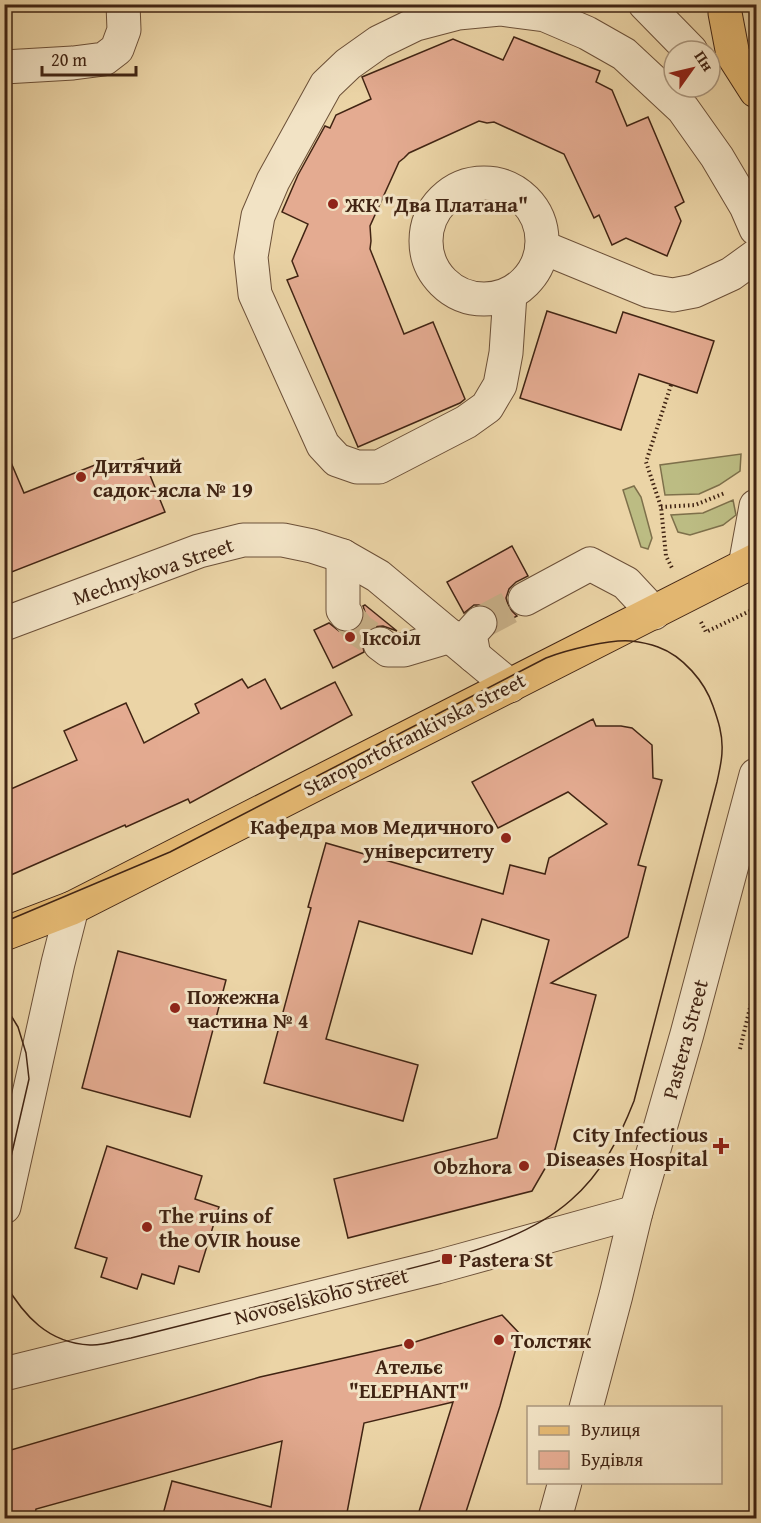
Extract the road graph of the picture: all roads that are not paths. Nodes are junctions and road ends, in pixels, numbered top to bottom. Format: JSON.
{"nodes":[{"id":1,"x":123,"y":4,"type":"edge"},
{"id":2,"x":645,"y":4,"type":"edge"},
{"id":3,"x":725,"y":9,"type":"edge"},
{"id":4,"x":679,"y":39,"type":"edge"},
{"id":5,"x":713,"y":39,"type":"edge"},
{"id":6,"x":4,"y":68,"type":"edge"},
{"id":7,"x":662,"y":80,"type":"edge"},
{"id":8,"x":756,"y":91,"type":"edge"},
{"id":9,"x":688,"y":99,"type":"edge"},
{"id":10,"x":756,"y":229,"type":"edge"},
{"id":11,"x":542,"y":247,"type":"junction"},
{"id":12,"x":756,"y":256,"type":"edge"},
{"id":13,"x":510,"y":294,"type":"junction"},
{"id":14,"x":756,"y":506,"type":"edge"},
{"id":15,"x":343,"y":556,"type":"junction"},
{"id":16,"x":751,"y":563,"type":"edge"},
{"id":17,"x":525,"y":599,"type":"tunnel mouth"},
{"id":18,"x":654,"y":613,"type":"junction"},
{"id":19,"x":346,"y":614,"type":"tunnel mouth"},
{"id":20,"x":480,"y":623,"type":"tunnel mouth"},
{"id":21,"x":4,"y":624,"type":"edge"},
{"id":22,"x":380,"y":644,"type":"tunnel mouth"},
{"id":23,"x":462,"y":646,"type":"junction"},
{"id":24,"x":510,"y":686,"type":"junction"},
{"id":25,"x":756,"y":775,"type":"edge"},
{"id":26,"x":72,"y":908,"type":"junction"},
{"id":27,"x":4,"y":934,"type":"edge"},
{"id":28,"x":4,"y":1207,"type":"edge"},
{"id":29,"x":636,"y":1212,"type":"junction"},
{"id":30,"x":4,"y":1374,"type":"edge"},
{"id":31,"x":586,"y":1406,"type":"edge"},
{"id":32,"x":564,"y":1484,"type":"edge"},
{"id":33,"x":555,"y":1518,"type":"edge"}],
"edges":[{"from":1,"to":6,"type":"street"},
{"from":2,"to":4,"type":"street"},
{"from":3,"to":5,"type":"street"},
{"from":3,"to":8,"type":"main road"},
{"from":7,"to":13,"type":"street"},
{"from":9,"to":10,"type":"street"},
{"from":11,"to":12,"type":"street"},
{"from":11,"to":13,"type":"street"},
{"from":11,"to":13,"type":"street"},
{"from":14,"to":16,"type":"street"},
{"from":15,"to":19,"type":"street"},
{"from":15,"to":21,"type":"street","name":"Mechnykova Street"},
{"from":15,"to":23,"type":"street","name":"Mechnykova Street"},
{"from":16,"to":18,"type":"main road","name":"Staroportofrankivska Street"},
{"from":17,"to":18,"type":"street"},
{"from":18,"to":24,"type":"main road","name":"Staroportofrankivska Street"},
{"from":20,"to":23,"type":"street"},
{"from":22,"to":23,"type":"street"},
{"from":23,"to":24,"type":"street","name":"Mechnykova Street"},
{"from":24,"to":26,"type":"main road","name":"Staroportofrankivska Street"},
{"from":25,"to":29,"type":"street","name":"Pastera Street"},
{"from":26,"to":27,"type":"main road","name":"Staroportofrankivska Street"},
{"from":26,"to":28,"type":"street"},
{"from":29,"to":30,"type":"street","name":"Novoselskoho Street"},
{"from":29,"to":31,"type":"street","name":"Pastera Street"},
{"from":32,"to":33,"type":"street"}]}
